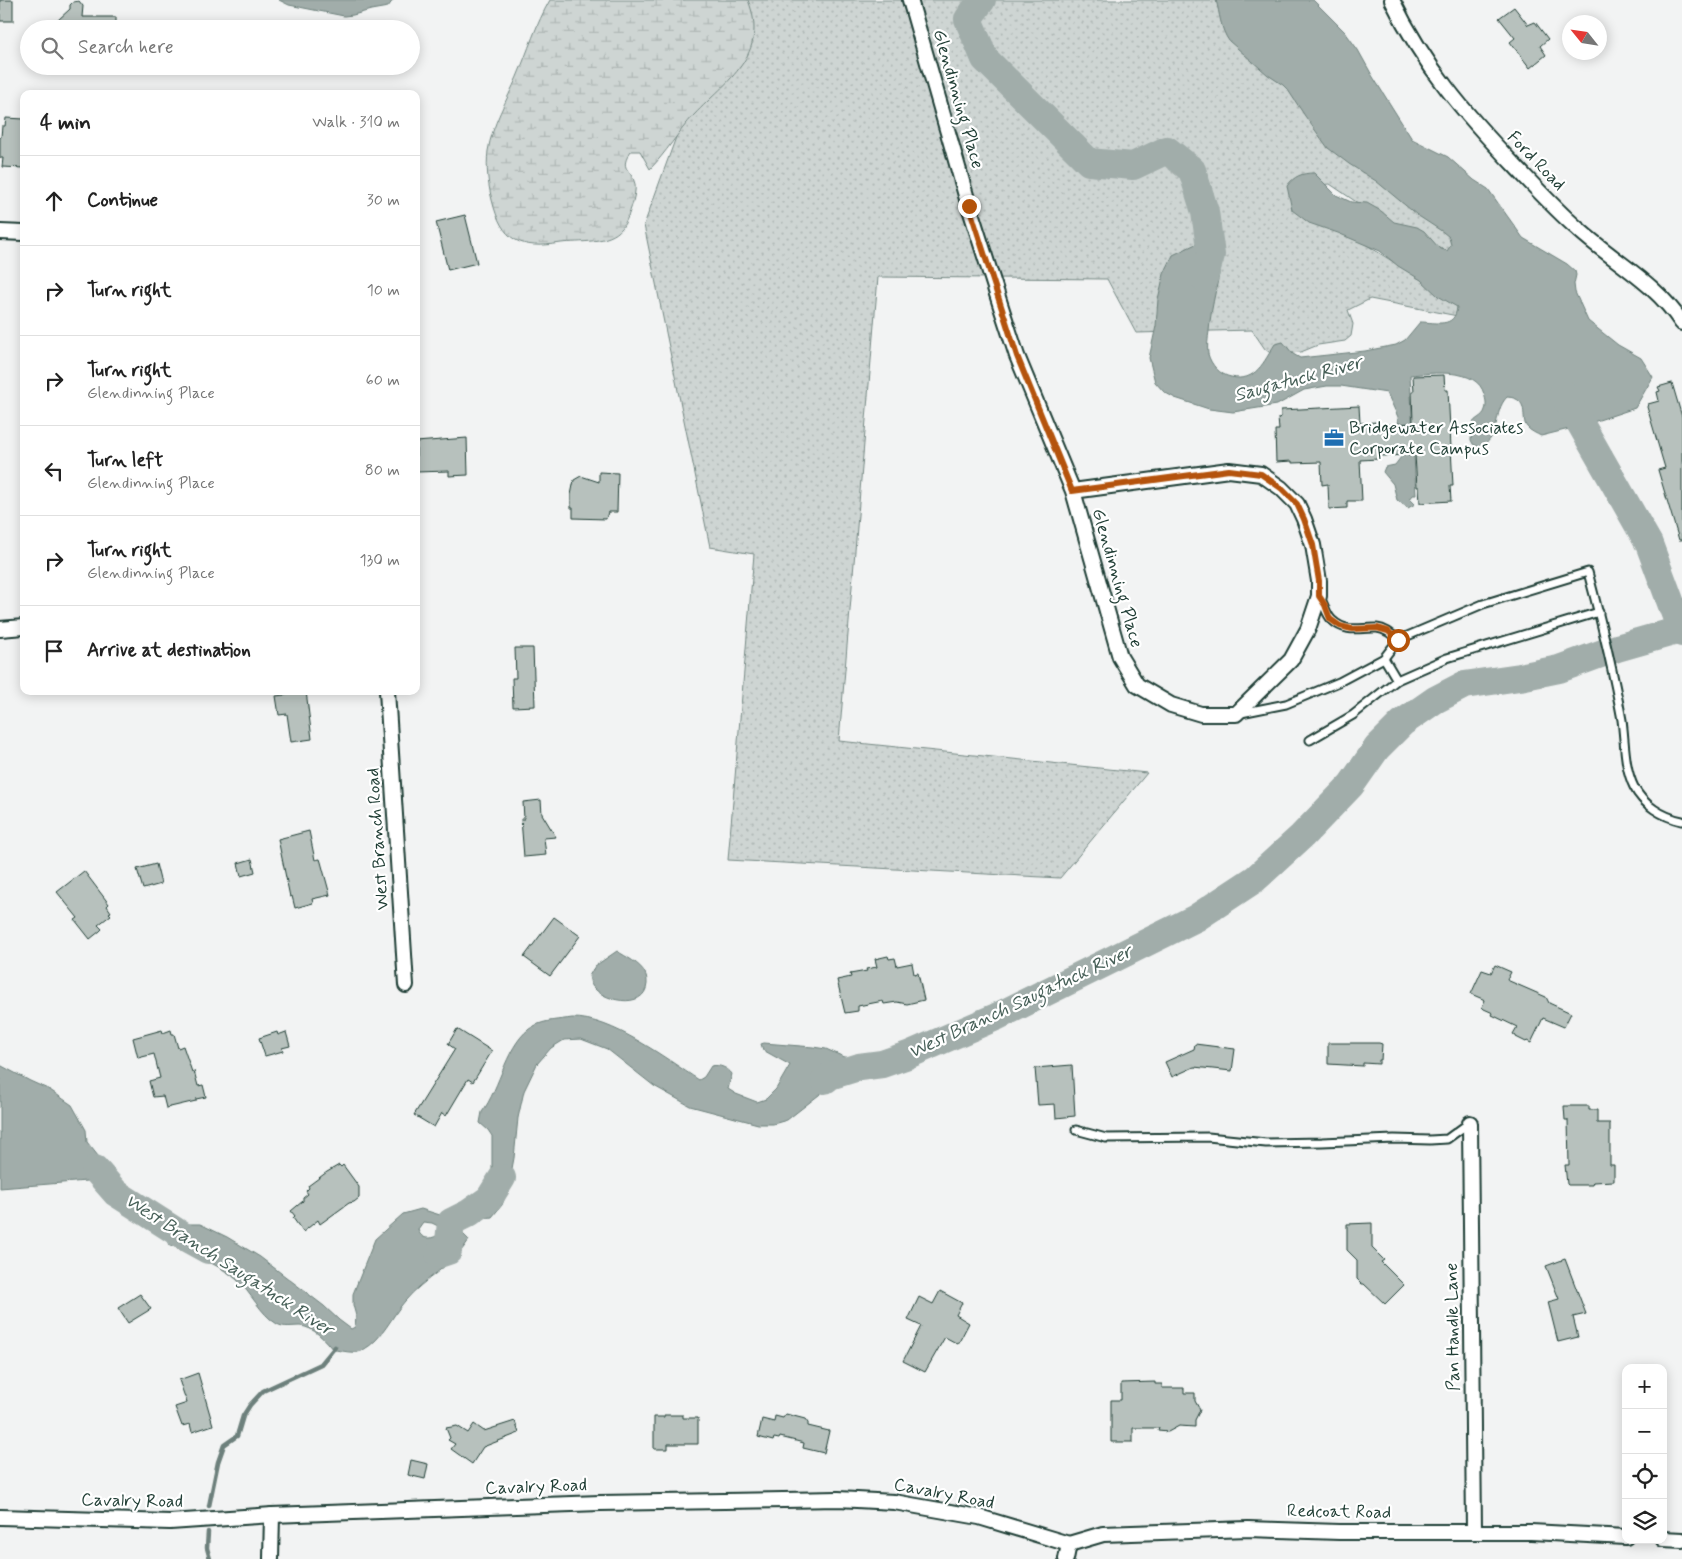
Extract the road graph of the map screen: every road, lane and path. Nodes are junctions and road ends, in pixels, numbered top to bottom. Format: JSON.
{"nodes":[{"id":1,"x":910,"y":0,"type":"edge"},
{"id":2,"x":1392,"y":0,"type":"edge"},
{"id":3,"x":0,"y":232,"type":"edge"},
{"id":4,"x":20,"y":233,"type":"edge"},
{"id":5,"x":1682,"y":323,"type":"edge"},
{"id":6,"x":1072,"y":491,"type":"junction"},
{"id":7,"x":1319,"y":596,"type":"junction"},
{"id":8,"x":1599,"y":612,"type":"junction"},
{"id":9,"x":20,"y":627,"type":"edge"},
{"id":10,"x":0,"y":629,"type":"edge"},
{"id":11,"x":1398,"y":640,"type":"junction"},
{"id":12,"x":1384,"y":658,"type":"junction"},
{"id":13,"x":1397,"y":680,"type":"junction"},
{"id":14,"x":387,"y":695,"type":"edge"},
{"id":15,"x":1236,"y":714,"type":"junction"},
{"id":16,"x":1310,"y":740,"type":"dead end"},
{"id":17,"x":1682,"y":821,"type":"edge"},
{"id":18,"x":406,"y":985,"type":"dead end"},
{"id":19,"x":1470,"y":1123,"type":"joint"},
{"id":20,"x":1076,"y":1130,"type":"dead end"},
{"id":21,"x":272,"y":1515,"type":"junction"},
{"id":22,"x":0,"y":1517,"type":"edge"},
{"id":23,"x":1474,"y":1530,"type":"junction"},
{"id":24,"x":1622,"y":1537,"type":"edge"},
{"id":25,"x":1667,"y":1539,"type":"edge"},
{"id":26,"x":1682,"y":1540,"type":"edge"},
{"id":27,"x":1069,"y":1544,"type":"junction"},
{"id":28,"x":271,"y":1559,"type":"edge"},
{"id":29,"x":1066,"y":1559,"type":"edge"}],
"edges":[{"from":1,"to":6,"type":"street","name":"Glendinning Place"},
{"from":2,"to":5,"type":"street","name":"Ford Road"},
{"from":3,"to":4,"type":"street"},
{"from":6,"to":7,"type":"street","name":"Glendinning Place"},
{"from":6,"to":15,"type":"street","name":"Glendinning Place"},
{"from":7,"to":11,"type":"lane"},
{"from":7,"to":15,"type":"street","name":"Glendinning Place"},
{"from":8,"to":11,"type":"lane"},
{"from":8,"to":13,"type":"lane"},
{"from":8,"to":17,"type":"lane"},
{"from":9,"to":10,"type":"street"},
{"from":11,"to":12,"type":"lane"},
{"from":12,"to":13,"type":"lane"},
{"from":12,"to":15,"type":"lane"},
{"from":13,"to":16,"type":"lane"},
{"from":14,"to":18,"type":"street","name":"West Branch Road"},
{"from":19,"to":20,"type":"lane"},
{"from":19,"to":23,"type":"street","name":"Pan Handle Lane"},
{"from":21,"to":22,"type":"street","name":"Cavalry Road"},
{"from":21,"to":27,"type":"street","name":"Cavalry Road"},
{"from":21,"to":28,"type":"street"},
{"from":23,"to":24,"type":"street","name":"Redcoat Road"},
{"from":23,"to":27,"type":"street","name":"Redcoat Road"},
{"from":25,"to":26,"type":"street"},
{"from":27,"to":29,"type":"street"}]}
